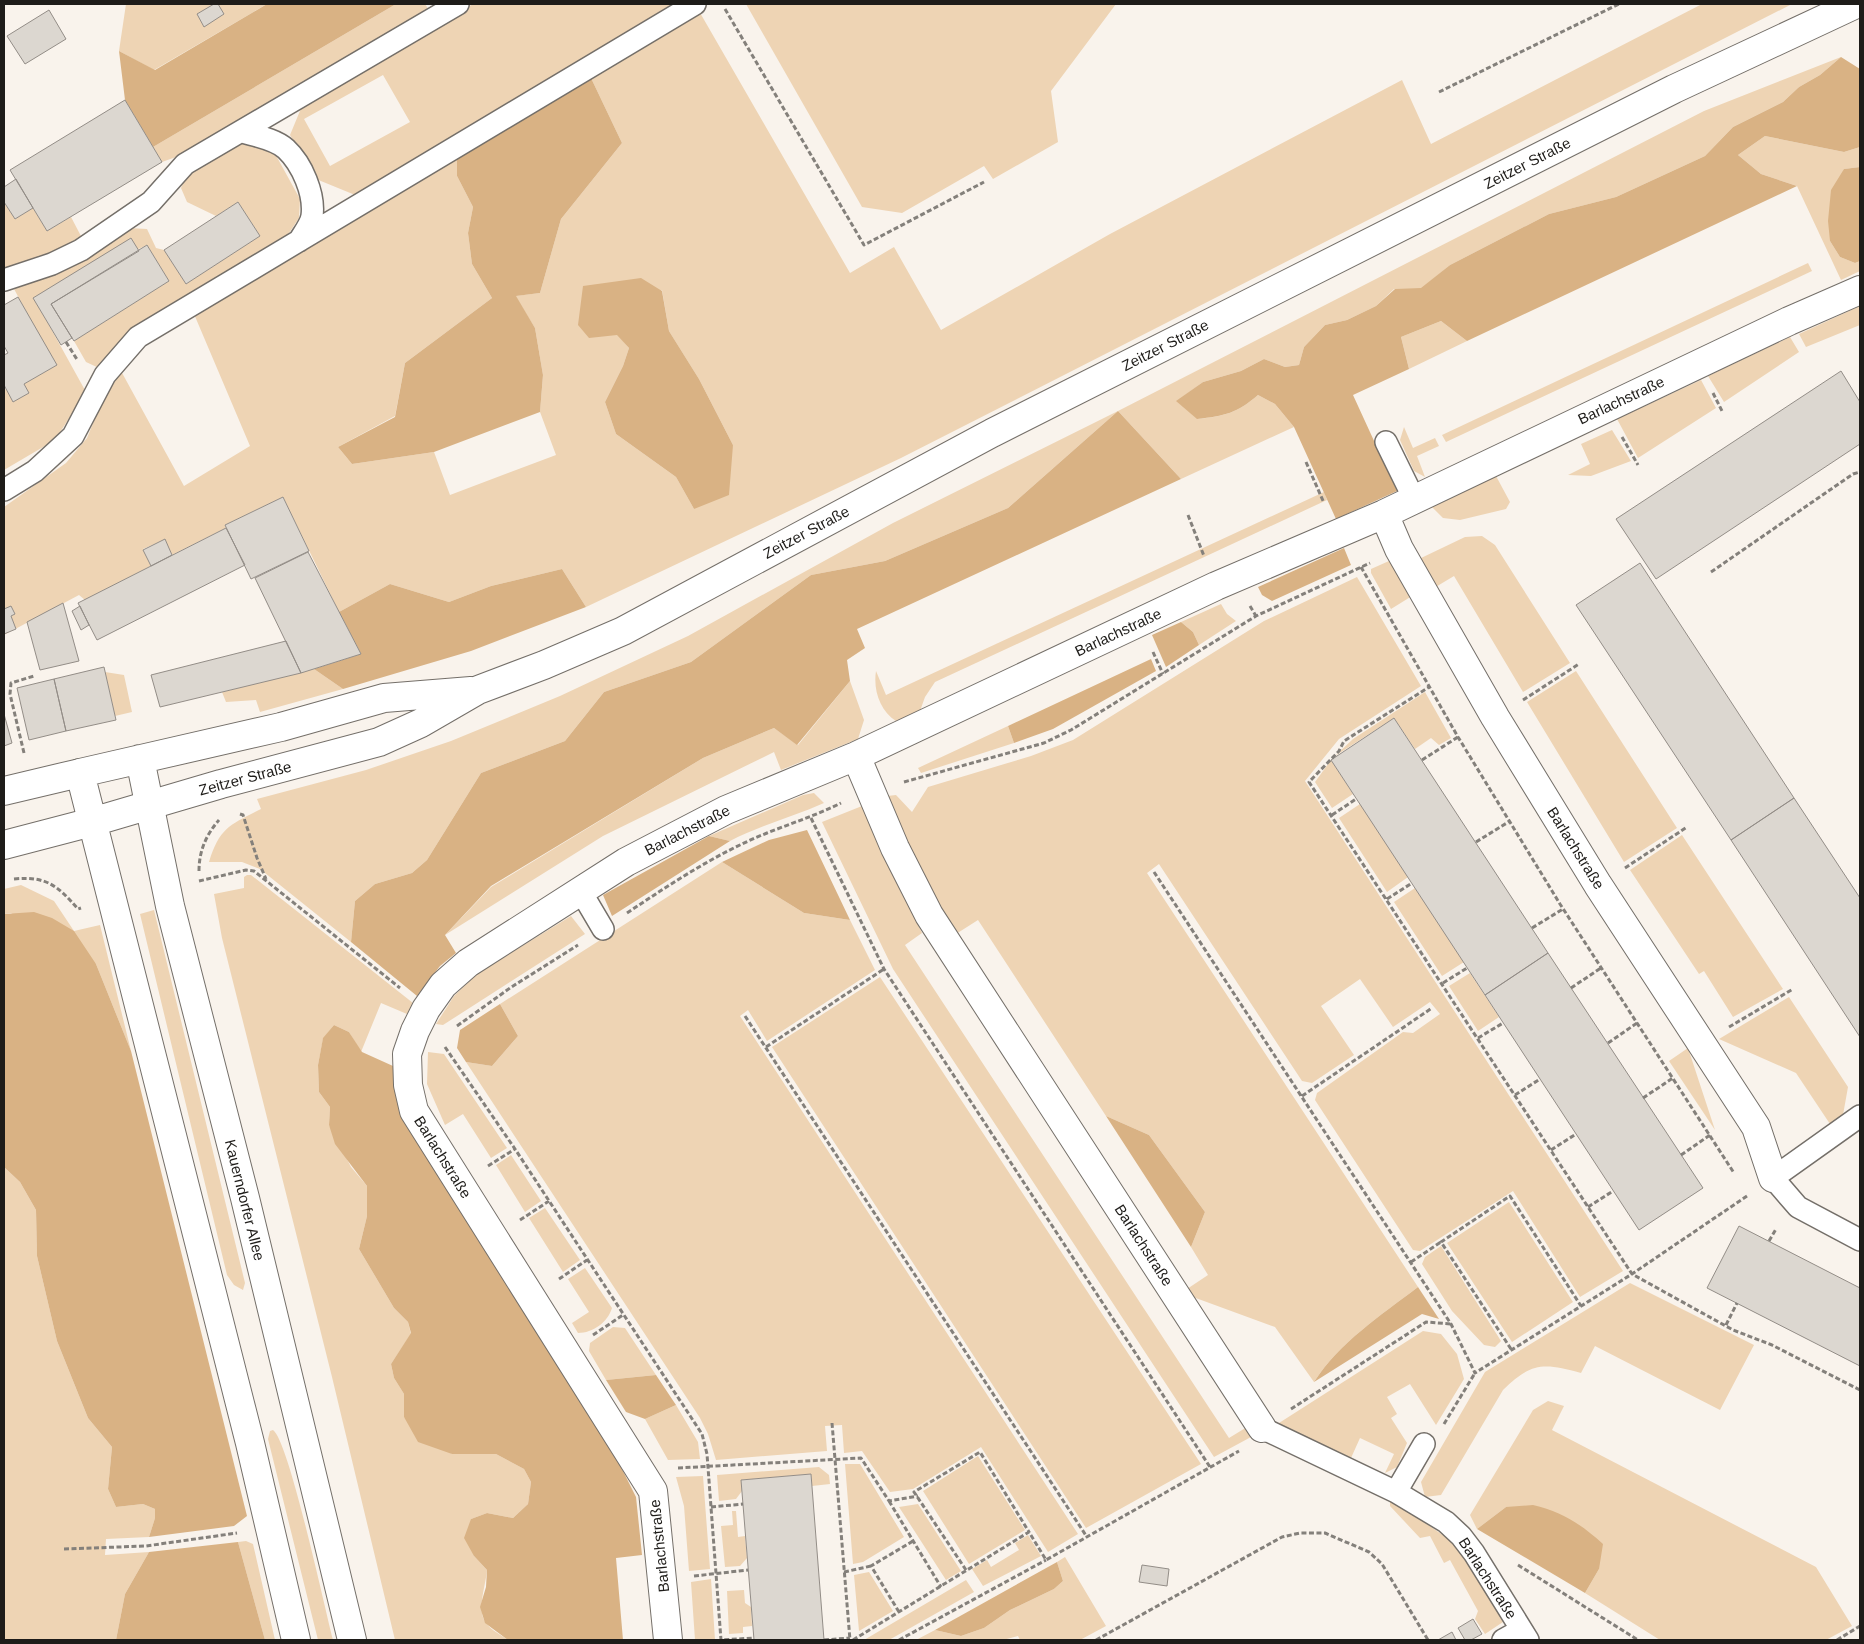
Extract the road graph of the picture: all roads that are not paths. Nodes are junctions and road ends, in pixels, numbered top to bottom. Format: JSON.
{"nodes":[{"id":1,"x":458,"y":4,"type":"edge"},
{"id":2,"x":695,"y":4,"type":"edge"},
{"id":3,"x":1855,"y":4,"type":"edge"},
{"id":4,"x":1860,"y":14,"type":"edge"},
{"id":5,"x":242,"y":132,"type":"junction"},
{"id":6,"x":299,"y":241,"type":"junction"},
{"id":7,"x":4,"y":280,"type":"edge"},
{"id":8,"x":1860,"y":290,"type":"edge"},
{"id":9,"x":1386,"y":442,"type":"dead end"},
{"id":10,"x":4,"y":490,"type":"edge"},
{"id":11,"x":1414,"y":499,"type":"junction"},
{"id":12,"x":1384,"y":514,"type":"junction"},
{"id":13,"x":478,"y":690,"type":"junction"},
{"id":14,"x":856,"y":756,"type":"junction"},
{"id":15,"x":140,"y":759,"type":"junction"},
{"id":16,"x":80,"y":773,"type":"junction"},
{"id":17,"x":4,"y":792,"type":"edge"},
{"id":18,"x":150,"y":805,"type":"junction"},
{"id":19,"x":92,"y":822,"type":"junction"},
{"id":20,"x":4,"y":845,"type":"edge"},
{"id":21,"x":580,"y":890,"type":"junction"},
{"id":22,"x":603,"y":928,"type":"road end"},
{"id":23,"x":1860,"y":1116,"type":"edge"},
{"id":24,"x":1774,"y":1178,"type":"junction"},
{"id":25,"x":1860,"y":1240,"type":"edge"},
{"id":26,"x":1262,"y":1428,"type":"joint"},
{"id":27,"x":1424,"y":1444,"type":"road end"},
{"id":28,"x":1396,"y":1492,"type":"junction"},
{"id":29,"x":1525,"y":1635,"type":"edge"},
{"id":30,"x":296,"y":1640,"type":"edge"},
{"id":31,"x":352,"y":1640,"type":"edge"},
{"id":32,"x":668,"y":1640,"type":"edge"},
{"id":33,"x":1503,"y":1640,"type":"edge"}],
"edges":[{"from":1,"to":5,"type":"lane"},
{"from":2,"to":6,"type":"lane"},
{"from":3,"to":4,"type":"main road"},
{"from":3,"to":13,"type":"main road","name":"Zeitzer Straße"},
{"from":5,"to":6,"type":"lane"},
{"from":5,"to":7,"type":"lane"},
{"from":6,"to":10,"type":"lane"},
{"from":8,"to":11,"type":"main road","name":"Barlachstraße"},
{"from":9,"to":11,"type":"lane"},
{"from":11,"to":12,"type":"main road","name":"Barlachstraße"},
{"from":12,"to":14,"type":"main road","name":"Barlachstraße"},
{"from":12,"to":24,"type":"main road","name":"Barlachstraße"},
{"from":13,"to":15,"type":"main road","name":"Zeitzer Straße"},
{"from":13,"to":18,"type":"main road","name":"Zeitzer Straße"},
{"from":14,"to":21,"type":"main road","name":"Barlachstraße"},
{"from":14,"to":26,"type":"main road","name":"Barlachstraße"},
{"from":15,"to":16,"type":"main road","name":"Zeitzer Straße"},
{"from":15,"to":18,"type":"main road","name":"Kauerndorfer Allee"},
{"from":16,"to":17,"type":"main road","name":"Zeitzer Straße"},
{"from":16,"to":19,"type":"main road"},
{"from":18,"to":19,"type":"main road","name":"Zeitzer Straße"},
{"from":18,"to":31,"type":"main road","name":"Kauerndorfer Allee"},
{"from":19,"to":20,"type":"main road","name":"Zeitzer Straße"},
{"from":19,"to":30,"type":"main road"},
{"from":21,"to":22,"type":"lane"},
{"from":21,"to":32,"type":"main road","name":"Barlachstraße"},
{"from":23,"to":24,"type":"lane"},
{"from":24,"to":25,"type":"lane","name":"Barlachstraße"},
{"from":26,"to":28,"type":"lane","name":"Barlachstraße"},
{"from":27,"to":28,"type":"lane"},
{"from":28,"to":29,"type":"lane","name":"Barlachstraße"},
{"from":29,"to":33,"type":"lane"}]}
